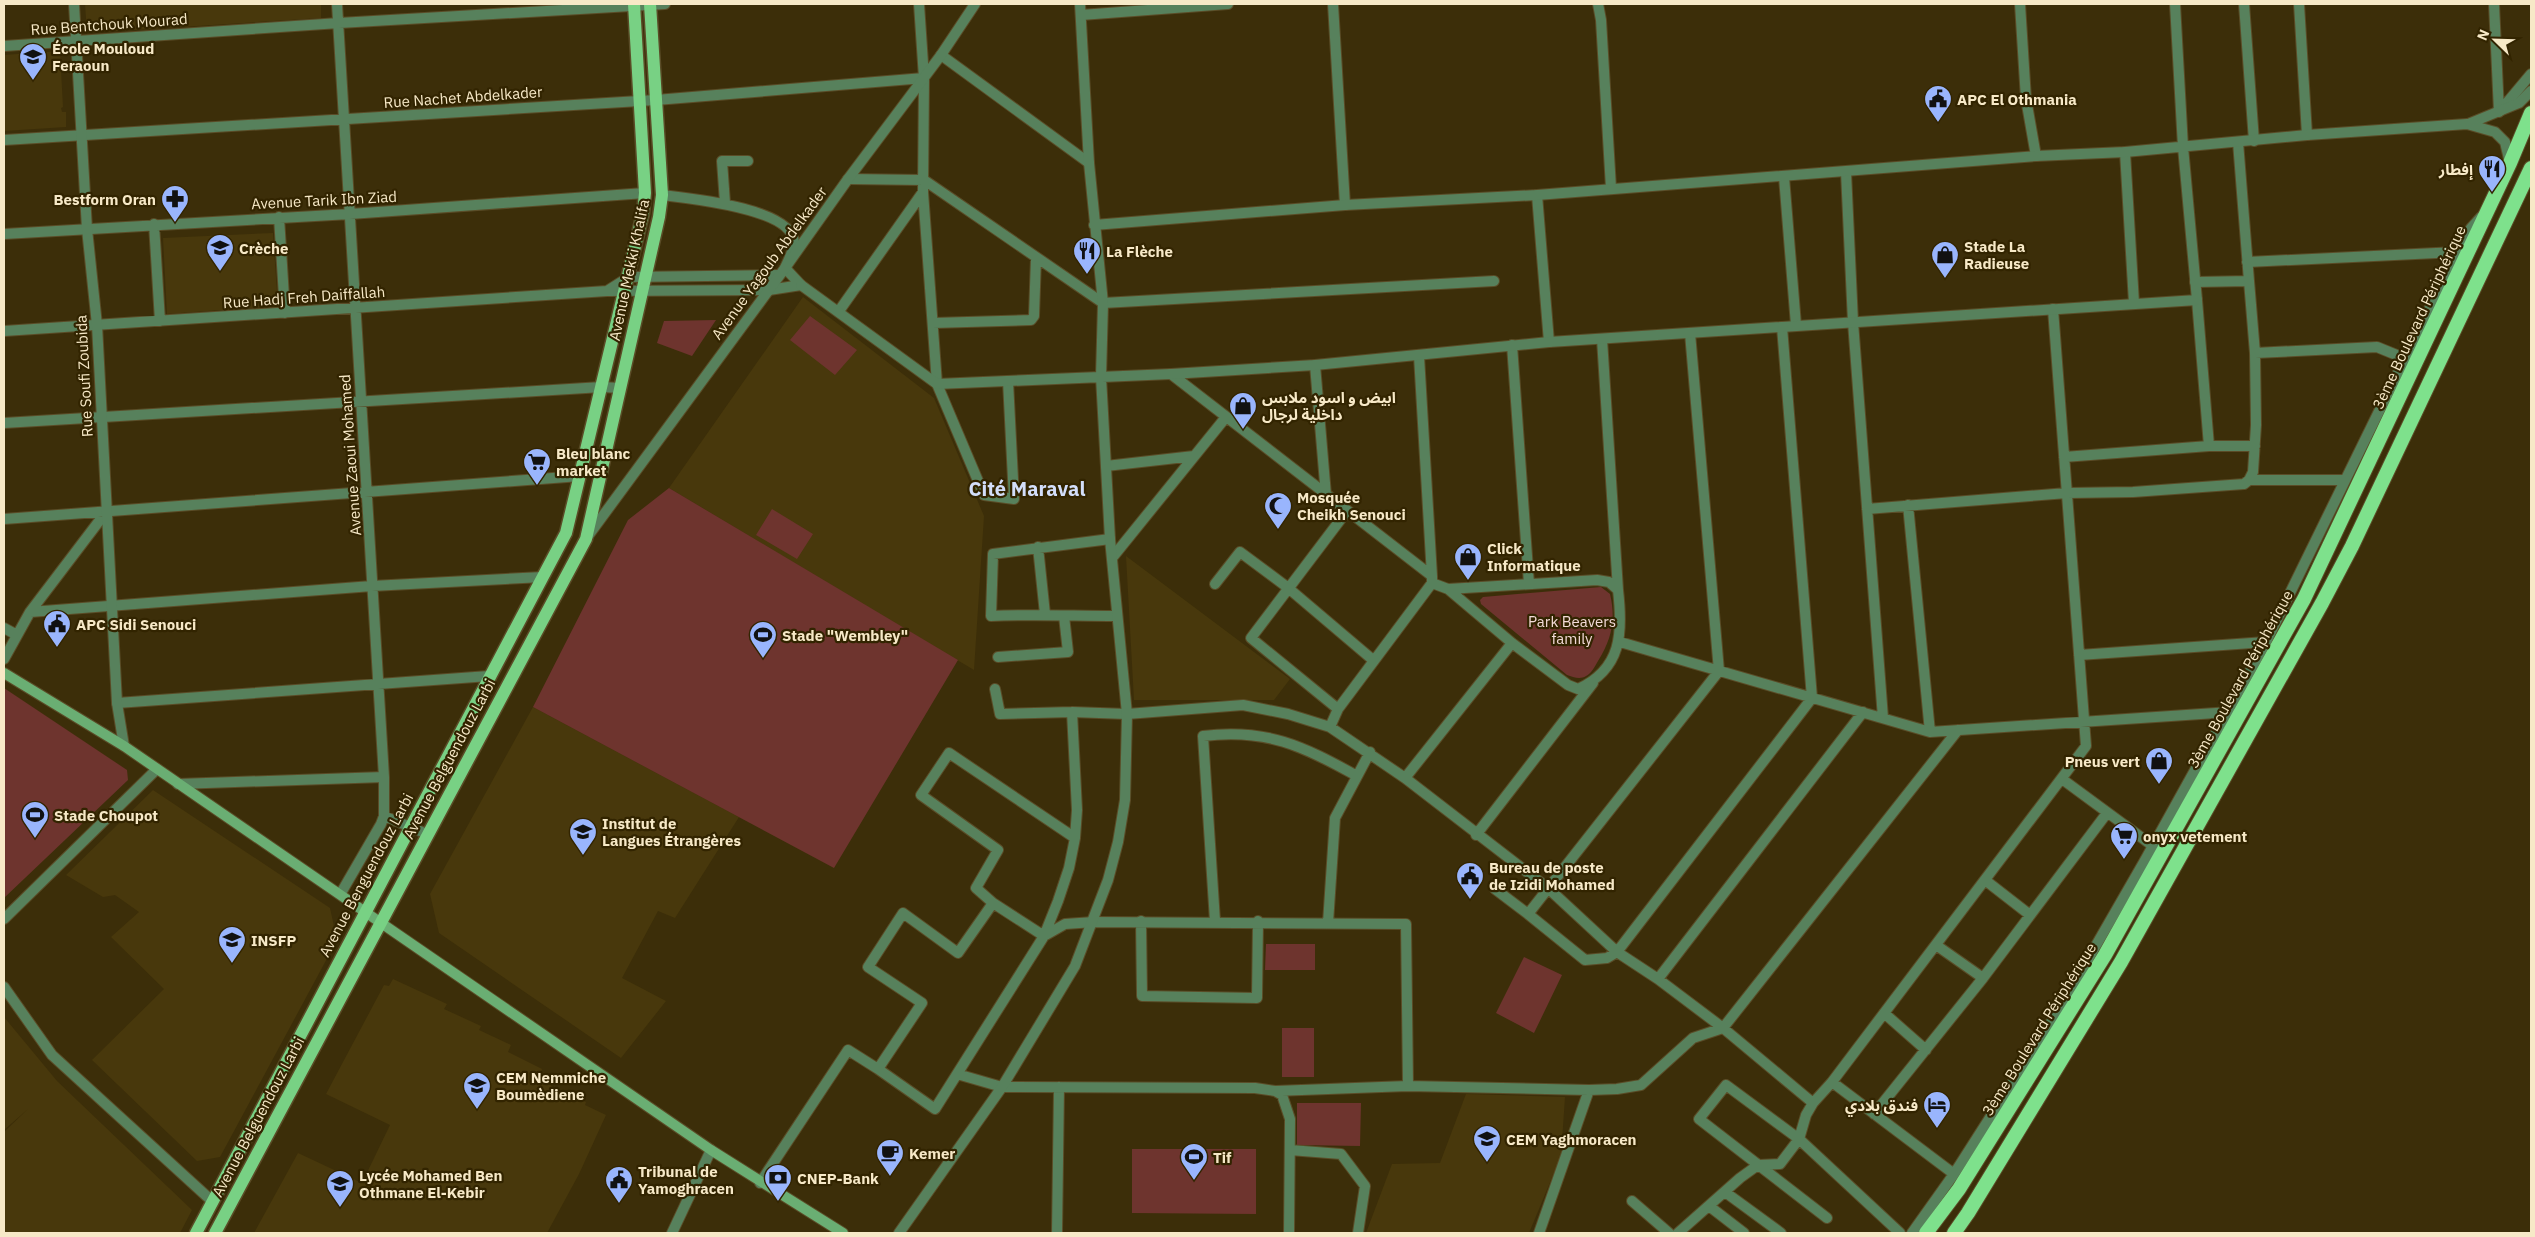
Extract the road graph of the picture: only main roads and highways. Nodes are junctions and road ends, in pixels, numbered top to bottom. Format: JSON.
{"nodes":[{"id":1,"x":650,"y":4,"type":"edge"},
{"id":2,"x":634,"y":5,"type":"edge"},
{"id":3,"x":2531,"y":113,"type":"edge"},
{"id":4,"x":2530,"y":175,"type":"edge"},
{"id":5,"x":566,"y":532,"type":"joint"},
{"id":6,"x":586,"y":539,"type":"joint"},
{"id":7,"x":4,"y":665,"type":"edge"},
{"id":8,"x":4,"y":673,"type":"edge"},
{"id":9,"x":14,"y":678,"type":"junction"},
{"id":10,"x":366,"y":911,"type":"junction"},
{"id":11,"x":381,"y":921,"type":"junction"},
{"id":12,"x":196,"y":1233,"type":"edge"},
{"id":13,"x":215,"y":1233,"type":"edge"},
{"id":14,"x":843,"y":1233,"type":"edge"},
{"id":15,"x":1926,"y":1233,"type":"edge"},
{"id":16,"x":1954,"y":1233,"type":"edge"}],
"edges":[{"from":1,"to":6,"type":"main road","name":"Avenue Mekki Khalifa"},
{"from":2,"to":5,"type":"main road","name":"Avenue Mekki Khalifa"},
{"from":3,"to":15,"type":"highway","name":"3ème Boulevard Périphérique"},
{"from":4,"to":16,"type":"highway"},
{"from":5,"to":10,"type":"main road","name":"Avenue Benguendouz Larbi"},
{"from":6,"to":11,"type":"main road","name":"Avenue Belguendouz Larbi"},
{"from":7,"to":9,"type":"main road"},
{"from":8,"to":9,"type":"main road"},
{"from":9,"to":10,"type":"main road"},
{"from":10,"to":11,"type":"main road"},
{"from":10,"to":12,"type":"main road","name":"Avenue Benguendouz Larbi"},
{"from":11,"to":13,"type":"main road","name":"Avenue Belguendouz Larbi"},
{"from":11,"to":14,"type":"main road"}]}
